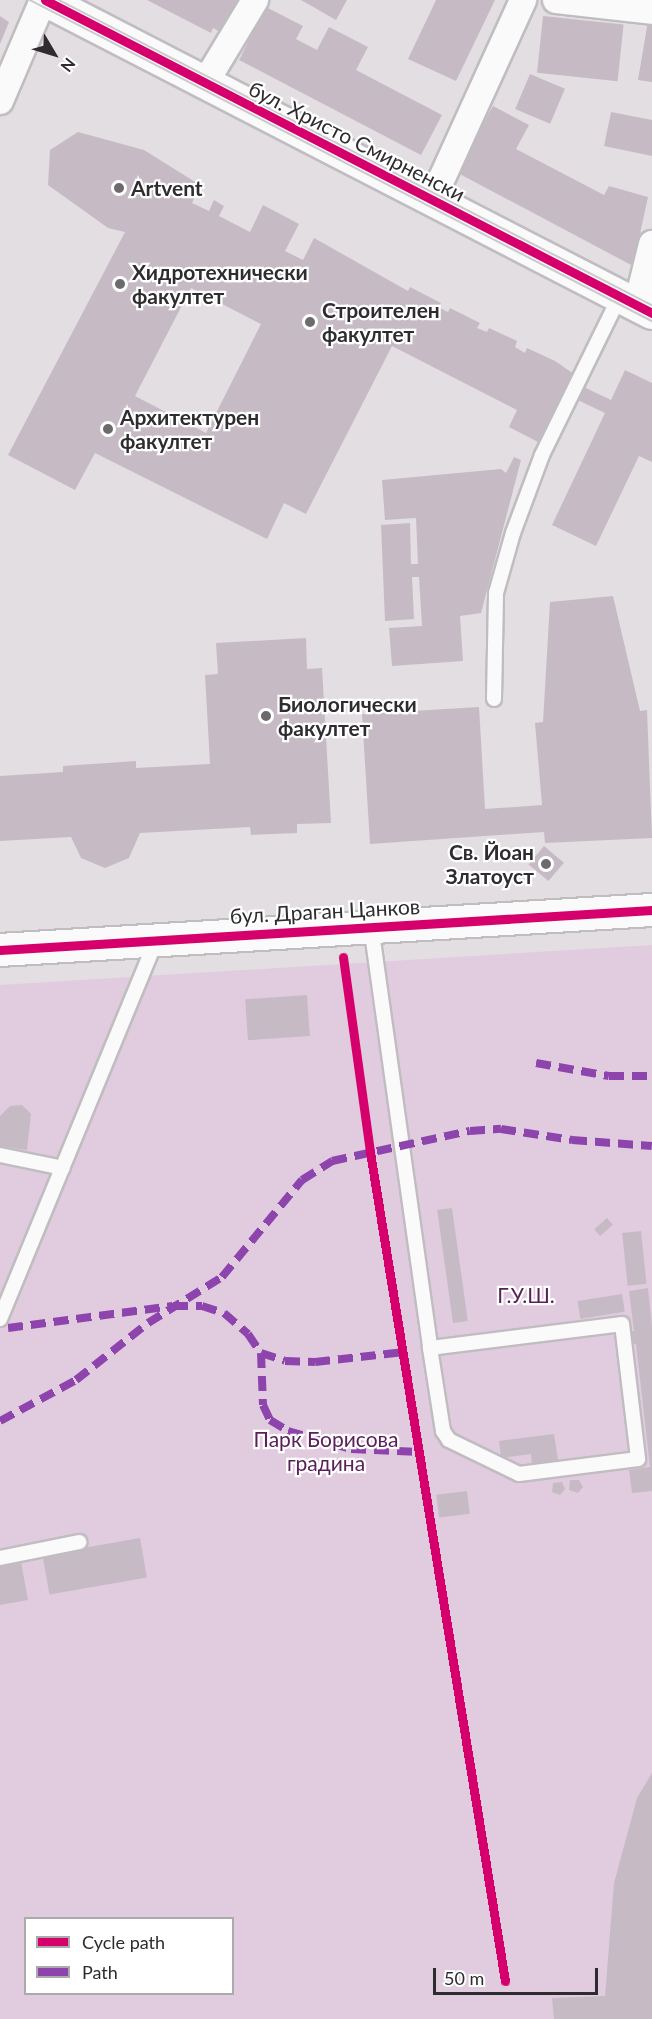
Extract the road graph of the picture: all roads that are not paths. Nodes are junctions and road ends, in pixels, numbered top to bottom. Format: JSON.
{"nodes":[{"id":1,"x":44,"y":0,"type":"edge"},
{"id":2,"x":255,"y":0,"type":"edge"},
{"id":3,"x":524,"y":0,"type":"edge"},
{"id":4,"x":556,"y":0,"type":"edge"},
{"id":5,"x":652,"y":11,"type":"edge"},
{"id":6,"x":205,"y":83,"type":"junction"},
{"id":7,"x":0,"y":101,"type":"edge"},
{"id":8,"x":432,"y":200,"type":"junction"},
{"id":9,"x":652,"y":244,"type":"edge"},
{"id":10,"x":636,"y":305,"type":"edge"},
{"id":11,"x":494,"y":699,"type":"dead end"},
{"id":12,"x":652,"y":910,"type":"edge"},
{"id":13,"x":370,"y":926,"type":"junction"},
{"id":14,"x":157,"y":940,"type":"junction"},
{"id":15,"x":0,"y":950,"type":"edge"},
{"id":16,"x":0,"y":1155,"type":"edge"},
{"id":17,"x":63,"y":1168,"type":"junction"},
{"id":18,"x":0,"y":1319,"type":"edge"},
{"id":19,"x":430,"y":1348,"type":"junction"},
{"id":20,"x":79,"y":1542,"type":"dead end"},
{"id":21,"x":0,"y":1558,"type":"edge"}],
"edges":[{"from":1,"to":6,"type":"street","name":"бул. Христо Смирненски"},
{"from":1,"to":7,"type":"street"},
{"from":2,"to":6,"type":"street"},
{"from":3,"to":8,"type":"street"},
{"from":4,"to":5,"type":"street"},
{"from":6,"to":8,"type":"street","name":"бул. Христо Смирненски"},
{"from":8,"to":10,"type":"street","name":"бул. Христо Смирненски"},
{"from":9,"to":10,"type":"street"},
{"from":10,"to":11,"type":"lane"},
{"from":12,"to":13,"type":"street","name":"бул. Драган Цанков"},
{"from":13,"to":14,"type":"street","name":"бул. Драган Цанков"},
{"from":13,"to":19,"type":"lane"},
{"from":14,"to":15,"type":"street","name":"бул. Драган Цанков"},
{"from":14,"to":17,"type":"lane"},
{"from":16,"to":17,"type":"lane"},
{"from":17,"to":18,"type":"lane"},
{"from":19,"to":19,"type":"lane"},
{"from":20,"to":21,"type":"lane"}]}
